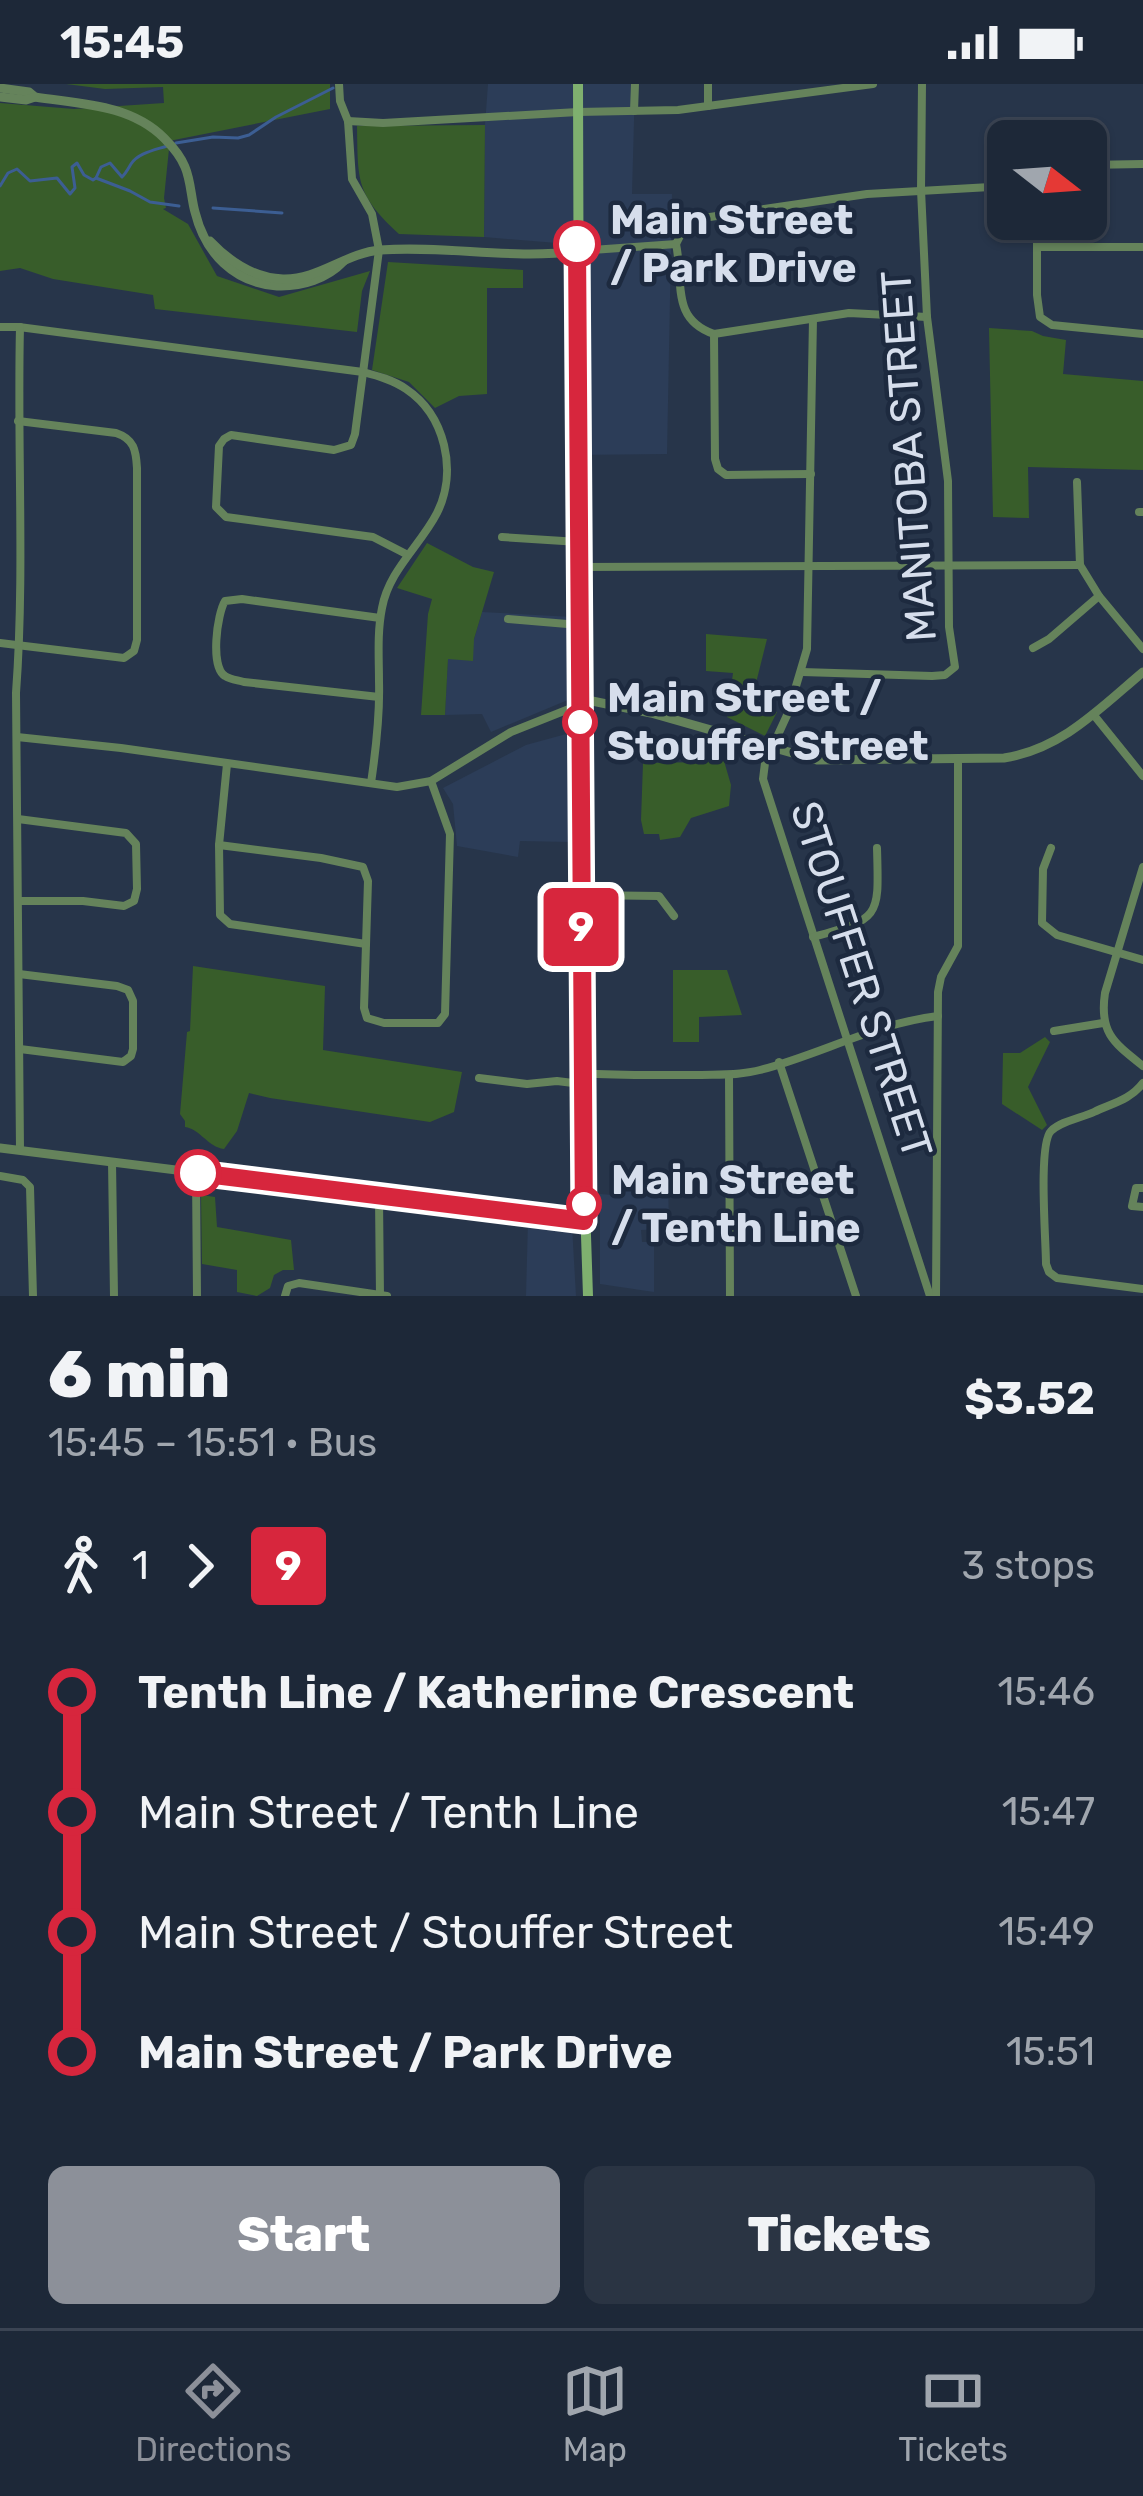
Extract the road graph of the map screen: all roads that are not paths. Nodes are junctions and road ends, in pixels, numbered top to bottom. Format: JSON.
{"nodes":[{"id":1,"x":578,"y":84,"type":"edge"},
{"id":2,"x":635,"y":84,"type":"edge"},
{"id":3,"x":708,"y":84,"type":"edge"},
{"id":4,"x":776,"y":84,"type":"edge"},
{"id":5,"x":874,"y":84,"type":"edge"},
{"id":6,"x":922,"y":84,"type":"edge"},
{"id":7,"x":857,"y":85,"type":"edge"},
{"id":8,"x":0,"y":88,"type":"edge"},
{"id":9,"x":339,"y":93,"type":"edge"},
{"id":10,"x":778,"y":95,"type":"junction"},
{"id":11,"x":0,"y":97,"type":"edge"},
{"id":12,"x":35,"y":97,"type":"junction"},
{"id":13,"x":708,"y":107,"type":"junction"},
{"id":14,"x":634,"y":111,"type":"junction"},
{"id":15,"x":578,"y":112,"type":"junction"},
{"id":16,"x":348,"y":121,"type":"junction"},
{"id":17,"x":1143,"y":164,"type":"edge"},
{"id":18,"x":1107,"y":165,"type":"edge"},
{"id":19,"x":987,"y":187,"type":"edge"},
{"id":20,"x":921,"y":190,"type":"junction"},
{"id":21,"x":1037,"y":240,"type":"edge"},
{"id":22,"x":676,"y":244,"type":"junction"},
{"id":23,"x":1037,"y":247,"type":"junction"},
{"id":24,"x":1143,"y":247,"type":"edge"},
{"id":25,"x":379,"y":250,"type":"junction"},
{"id":26,"x":577,"y":251,"type":"junction"},
{"id":27,"x":927,"y":317,"type":"junction"},
{"id":28,"x":813,"y":319,"type":"junction"},
{"id":29,"x":0,"y":327,"type":"edge"},
{"id":30,"x":20,"y":327,"type":"junction"},
{"id":31,"x":714,"y":334,"type":"junction"},
{"id":32,"x":1143,"y":334,"type":"edge"},
{"id":33,"x":363,"y":372,"type":"junction"},
{"id":34,"x":18,"y":422,"type":"junction"},
{"id":35,"x":811,"y":474,"type":"junction"},
{"id":36,"x":1077,"y":482,"type":"dead end"},
{"id":37,"x":502,"y":537,"type":"dead end"},
{"id":38,"x":580,"y":542,"type":"junction"},
{"id":39,"x":408,"y":555,"type":"junction"},
{"id":40,"x":949,"y":565,"type":"junction"},
{"id":41,"x":1080,"y":565,"type":"junction"},
{"id":42,"x":810,"y":566,"type":"junction"},
{"id":43,"x":580,"y":567,"type":"junction"},
{"id":44,"x":1100,"y":596,"type":"junction"},
{"id":45,"x":380,"y":618,"type":"junction"},
{"id":46,"x":508,"y":620,"type":"dead end"},
{"id":47,"x":580,"y":625,"type":"junction"},
{"id":48,"x":0,"y":643,"type":"edge"},
{"id":49,"x":20,"y":645,"type":"junction"},
{"id":50,"x":1033,"y":648,"type":"dead end"},
{"id":51,"x":1143,"y":649,"type":"edge"},
{"id":52,"x":802,"y":672,"type":"junction"},
{"id":53,"x":1143,"y":672,"type":"edge"},
{"id":54,"x":379,"y":698,"type":"junction"},
{"id":55,"x":580,"y":705,"type":"junction"},
{"id":56,"x":1093,"y":714,"type":"junction"},
{"id":57,"x":17,"y":736,"type":"junction"},
{"id":58,"x":772,"y":746,"type":"junction"},
{"id":59,"x":958,"y":758,"type":"junction"},
{"id":60,"x":227,"y":764,"type":"junction"},
{"id":61,"x":1143,"y":776,"type":"edge"},
{"id":62,"x":431,"y":781,"type":"junction"},
{"id":63,"x":371,"y":783,"type":"junction"},
{"id":64,"x":18,"y":819,"type":"junction"},
{"id":65,"x":219,"y":845,"type":"junction"},
{"id":66,"x":877,"y":848,"type":"dead end"},
{"id":67,"x":1051,"y":848,"type":"dead end"},
{"id":68,"x":1142,"y":871,"type":"edge"},
{"id":69,"x":581,"y":895,"type":"junction"},
{"id":70,"x":18,"y":902,"type":"junction"},
{"id":71,"x":674,"y":916,"type":"dead end"},
{"id":72,"x":812,"y":937,"type":"junction"},
{"id":73,"x":366,"y":944,"type":"junction"},
{"id":74,"x":1117,"y":953,"type":"junction"},
{"id":75,"x":1143,"y":960,"type":"edge"},
{"id":76,"x":19,"y":974,"type":"junction"},
{"id":77,"x":938,"y":1016,"type":"junction"},
{"id":78,"x":1103,"y":1023,"type":"junction"},
{"id":79,"x":1054,"y":1031,"type":"dead end"},
{"id":80,"x":846,"y":1041,"type":"junction"},
{"id":81,"x":20,"y":1049,"type":"junction"},
{"id":82,"x":779,"y":1062,"type":"junction"},
{"id":83,"x":1143,"y":1066,"type":"edge"},
{"id":84,"x":729,"y":1075,"type":"junction"},
{"id":85,"x":479,"y":1078,"type":"dead end"},
{"id":86,"x":582,"y":1079,"type":"junction"},
{"id":87,"x":1143,"y":1083,"type":"edge"},
{"id":88,"x":0,"y":1148,"type":"edge"},
{"id":89,"x":20,"y":1150,"type":"junction"},
{"id":90,"x":112,"y":1162,"type":"junction"},
{"id":91,"x":196,"y":1173,"type":"junction"},
{"id":92,"x":0,"y":1176,"type":"edge"},
{"id":93,"x":1143,"y":1188,"type":"edge"},
{"id":94,"x":380,"y":1198,"type":"junction"},
{"id":95,"x":1143,"y":1208,"type":"edge"},
{"id":96,"x":584,"y":1221,"type":"junction"},
{"id":97,"x":1143,"y":1289,"type":"edge"},
{"id":98,"x":33,"y":1296,"type":"edge"},
{"id":99,"x":114,"y":1296,"type":"edge"},
{"id":100,"x":197,"y":1296,"type":"edge"},
{"id":101,"x":285,"y":1296,"type":"edge"},
{"id":102,"x":382,"y":1296,"type":"edge"},
{"id":103,"x":589,"y":1296,"type":"edge"},
{"id":104,"x":730,"y":1296,"type":"edge"},
{"id":105,"x":856,"y":1296,"type":"edge"},
{"id":106,"x":933,"y":1296,"type":"edge"}],
"edges":[{"from":1,"to":15,"type":"main road"},
{"from":2,"to":14,"type":"street"},
{"from":3,"to":13,"type":"street"},
{"from":4,"to":10,"type":"street"},
{"from":5,"to":7,"type":"street"},
{"from":6,"to":20,"type":"street","name":"MANITOBA STREET"},
{"from":7,"to":10,"type":"street"},
{"from":8,"to":12,"type":"street"},
{"from":9,"to":16,"type":"street"},
{"from":10,"to":13,"type":"street"},
{"from":11,"to":12,"type":"street"},
{"from":12,"to":25,"type":"street"},
{"from":13,"to":14,"type":"street"},
{"from":14,"to":15,"type":"street"},
{"from":15,"to":16,"type":"street"},
{"from":15,"to":26,"type":"main road"},
{"from":16,"to":25,"type":"street"},
{"from":17,"to":18,"type":"street"},
{"from":19,"to":20,"type":"street"},
{"from":20,"to":22,"type":"street"},
{"from":20,"to":27,"type":"street","name":"MANITOBA STREET"},
{"from":21,"to":23,"type":"street"},
{"from":22,"to":26,"type":"street"},
{"from":22,"to":31,"type":"street"},
{"from":23,"to":24,"type":"street"},
{"from":23,"to":32,"type":"street"},
{"from":25,"to":26,"type":"street"},
{"from":25,"to":33,"type":"street"},
{"from":26,"to":38,"type":"main road"},
{"from":27,"to":28,"type":"street"},
{"from":27,"to":40,"type":"street","name":"MANITOBA STREET"},
{"from":28,"to":31,"type":"street"},
{"from":28,"to":35,"type":"street"},
{"from":29,"to":30,"type":"street"},
{"from":30,"to":33,"type":"street"},
{"from":30,"to":34,"type":"street"},
{"from":31,"to":35,"type":"street"},
{"from":33,"to":39,"type":"street"},
{"from":33,"to":39,"type":"street"},
{"from":34,"to":49,"type":"street"},
{"from":34,"to":49,"type":"street"},
{"from":35,"to":42,"type":"street"},
{"from":36,"to":41,"type":"street"},
{"from":37,"to":38,"type":"street"},
{"from":38,"to":43,"type":"main road"},
{"from":39,"to":45,"type":"street"},
{"from":40,"to":41,"type":"street"},
{"from":40,"to":42,"type":"street"},
{"from":40,"to":52,"type":"street","name":"MANITOBA STREET"},
{"from":41,"to":44,"type":"street"},
{"from":42,"to":43,"type":"street"},
{"from":42,"to":52,"type":"street"},
{"from":43,"to":47,"type":"main road"},
{"from":44,"to":50,"type":"street"},
{"from":44,"to":51,"type":"street"},
{"from":45,"to":54,"type":"street"},
{"from":45,"to":54,"type":"street"},
{"from":46,"to":47,"type":"street"},
{"from":47,"to":55,"type":"main road"},
{"from":48,"to":49,"type":"street"},
{"from":49,"to":57,"type":"street"},
{"from":52,"to":58,"type":"street"},
{"from":53,"to":56,"type":"street"},
{"from":54,"to":63,"type":"street"},
{"from":55,"to":58,"type":"street"},
{"from":55,"to":62,"type":"street"},
{"from":55,"to":69,"type":"main road"},
{"from":56,"to":59,"type":"street"},
{"from":56,"to":61,"type":"street"},
{"from":57,"to":60,"type":"street"},
{"from":57,"to":64,"type":"street"},
{"from":58,"to":59,"type":"street"},
{"from":58,"to":72,"type":"street","name":"STOUFFER STREET"},
{"from":59,"to":77,"type":"street"},
{"from":60,"to":63,"type":"street"},
{"from":60,"to":65,"type":"street"},
{"from":62,"to":63,"type":"street"},
{"from":62,"to":73,"type":"street"},
{"from":64,"to":70,"type":"street"},
{"from":64,"to":70,"type":"street"},
{"from":65,"to":73,"type":"street"},
{"from":65,"to":73,"type":"street"},
{"from":66,"to":72,"type":"street"},
{"from":67,"to":74,"type":"street"},
{"from":68,"to":74,"type":"street"},
{"from":69,"to":71,"type":"street"},
{"from":69,"to":86,"type":"main road"},
{"from":70,"to":76,"type":"street"},
{"from":72,"to":80,"type":"street","name":"STOUFFER STREET"},
{"from":74,"to":75,"type":"street"},
{"from":74,"to":78,"type":"street"},
{"from":76,"to":81,"type":"street"},
{"from":76,"to":81,"type":"street"},
{"from":77,"to":80,"type":"street"},
{"from":77,"to":106,"type":"street"},
{"from":78,"to":79,"type":"street"},
{"from":78,"to":83,"type":"street"},
{"from":80,"to":82,"type":"street"},
{"from":80,"to":106,"type":"street","name":"STOUFFER STREET"},
{"from":81,"to":89,"type":"street"},
{"from":82,"to":84,"type":"street"},
{"from":82,"to":105,"type":"street"},
{"from":84,"to":86,"type":"street"},
{"from":84,"to":104,"type":"street"},
{"from":85,"to":86,"type":"street"},
{"from":86,"to":96,"type":"main road"},
{"from":87,"to":97,"type":"street"},
{"from":88,"to":89,"type":"street"},
{"from":89,"to":90,"type":"street"},
{"from":90,"to":91,"type":"street"},
{"from":90,"to":99,"type":"street"},
{"from":91,"to":94,"type":"street"},
{"from":91,"to":100,"type":"street"},
{"from":92,"to":98,"type":"street"},
{"from":93,"to":95,"type":"street"},
{"from":94,"to":96,"type":"street"},
{"from":94,"to":102,"type":"street"},
{"from":96,"to":103,"type":"main road"},
{"from":101,"to":102,"type":"street"}]}
